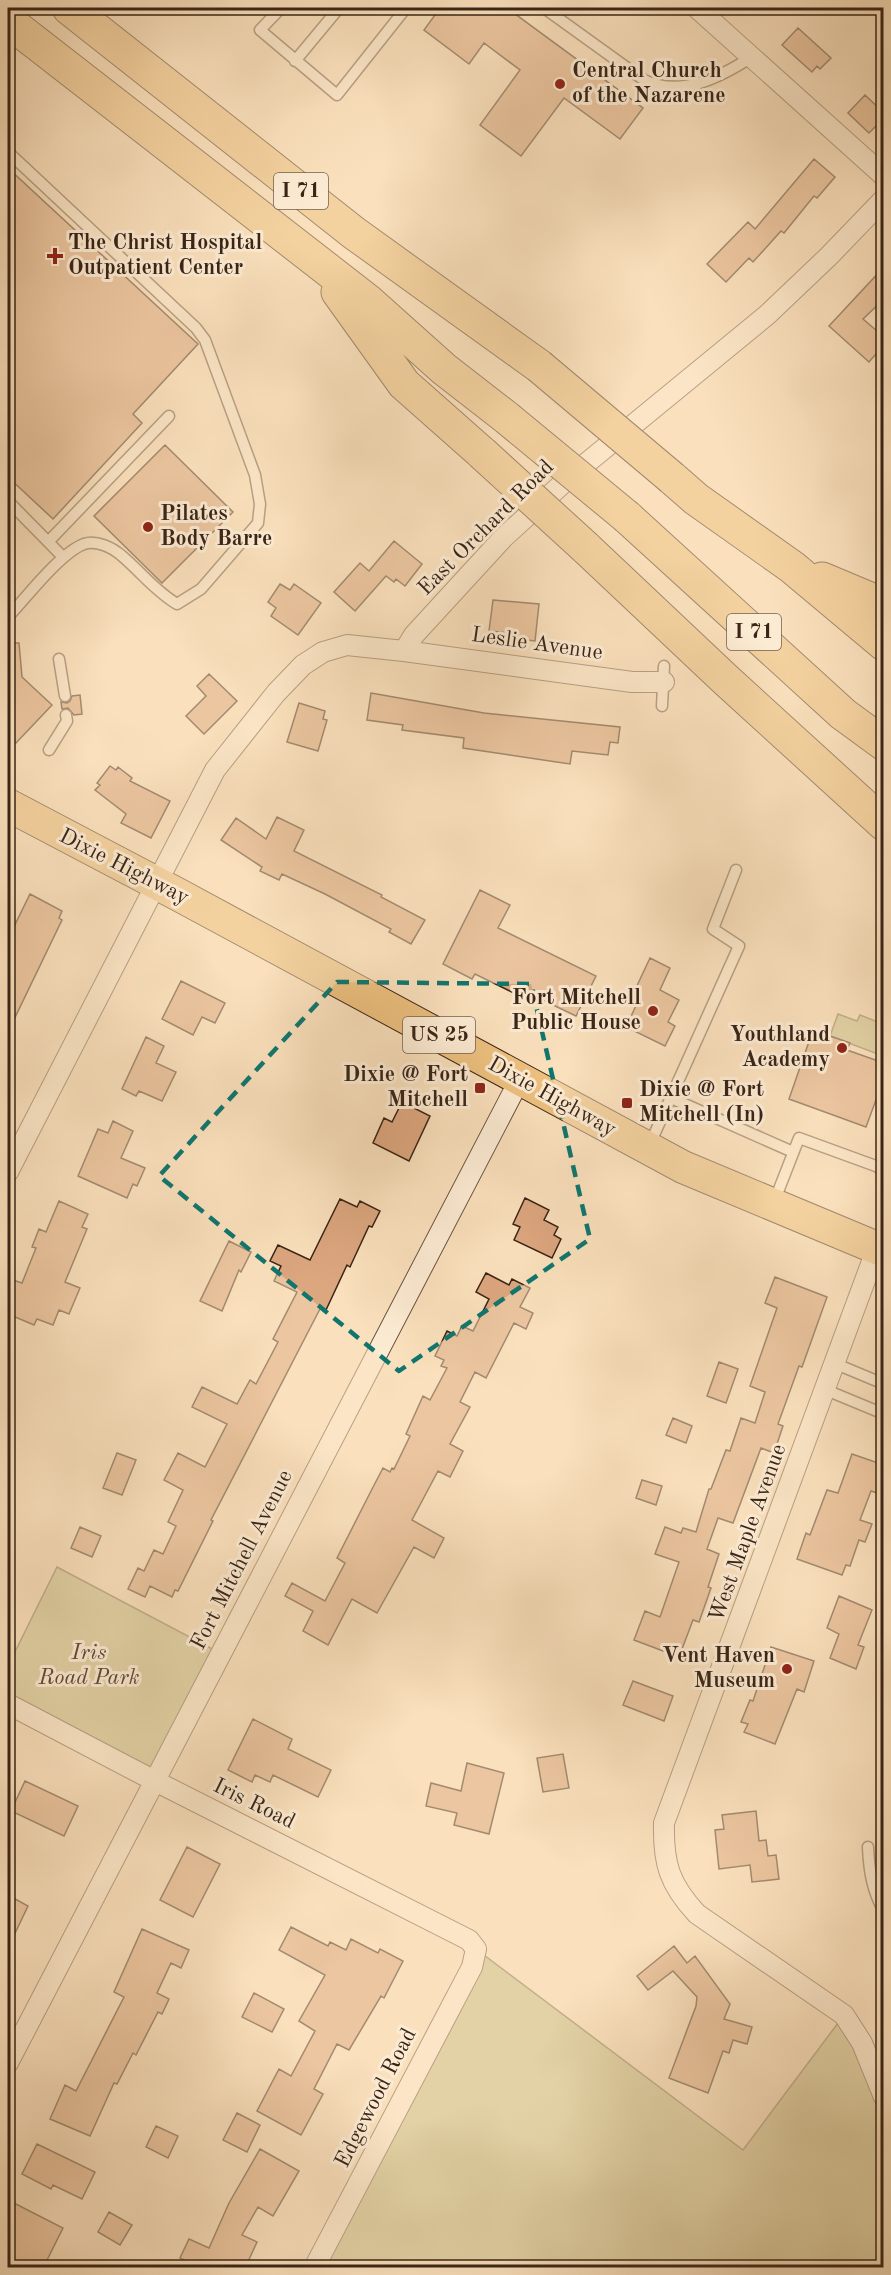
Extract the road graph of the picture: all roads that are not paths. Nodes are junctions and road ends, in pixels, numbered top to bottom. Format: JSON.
{"nodes":[{"id":1,"x":69,"y":8,"type":"edge"},
{"id":2,"x":281,"y":8,"type":"edge"},
{"id":3,"x":339,"y":8,"type":"edge"},
{"id":4,"x":406,"y":8,"type":"edge"},
{"id":5,"x":544,"y":8,"type":"edge"},
{"id":6,"x":697,"y":8,"type":"edge"},
{"id":7,"x":8,"y":21,"type":"edge"},
{"id":8,"x":753,"y":56,"type":"junction"},
{"id":9,"x":295,"y":61,"type":"junction"},
{"id":10,"x":8,"y":152,"type":"edge"},
{"id":11,"x":884,"y":176,"type":"edge"},
{"id":12,"x":884,"y":199,"type":"edge"},
{"id":13,"x":316,"y":261,"type":"junction"},
{"id":14,"x":169,"y":416,"type":"dead end"},
{"id":15,"x":8,"y":501,"type":"edge"},
{"id":16,"x":48,"y":542,"type":"junction"},
{"id":17,"x":63,"y":557,"type":"junction"},
{"id":18,"x":792,"y":567,"type":"junction"},
{"id":19,"x":884,"y":605,"type":"edge"},
{"id":20,"x":8,"y":617,"type":"edge"},
{"id":21,"x":884,"y":644,"type":"edge"},
{"id":22,"x":404,"y":651,"type":"junction"},
{"id":23,"x":59,"y":659,"type":"dead end"},
{"id":24,"x":664,"y":674,"type":"joint"},
{"id":25,"x":65,"y":696,"type":"dead end"},
{"id":26,"x":662,"y":706,"type":"dead end"},
{"id":27,"x":66,"y":715,"type":"dead end"},
{"id":28,"x":884,"y":744,"type":"edge"},
{"id":29,"x":49,"y":750,"type":"dead end"},
{"id":30,"x":8,"y":805,"type":"edge"},
{"id":31,"x":884,"y":824,"type":"edge"},
{"id":32,"x":736,"y":870,"type":"dead end"},
{"id":33,"x":156,"y":882,"type":"junction"},
{"id":34,"x":520,"y":1079,"type":"junction"},
{"id":35,"x":671,"y":1098,"type":"junction"},
{"id":36,"x":647,"y":1149,"type":"junction"},
{"id":37,"x":793,"y":1152,"type":"junction"},
{"id":38,"x":884,"y":1155,"type":"edge"},
{"id":39,"x":881,"y":1168,"type":"edge"},
{"id":40,"x":8,"y":1172,"type":"edge"},
{"id":41,"x":773,"y":1205,"type":"junction"},
{"id":42,"x":880,"y":1250,"type":"edge"},
{"id":43,"x":836,"y":1364,"type":"junction"},
{"id":44,"x":884,"y":1384,"type":"edge"},
{"id":45,"x":826,"y":1390,"type":"junction"},
{"id":46,"x":884,"y":1414,"type":"edge"},
{"id":47,"x":8,"y":1704,"type":"edge"},
{"id":48,"x":153,"y":1780,"type":"junction"},
{"id":49,"x":868,"y":1847,"type":"dead end"},
{"id":50,"x":884,"y":1911,"type":"edge"},
{"id":51,"x":476,"y":1949,"type":"joint"},
{"id":52,"x":8,"y":2063,"type":"edge"},
{"id":53,"x":884,"y":2097,"type":"edge"},
{"id":54,"x":314,"y":2268,"type":"edge"}],
"edges":[{"from":1,"to":18,"type":"highway","number":"I 71","bridge":true},
{"from":2,"to":9,"type":"lane"},
{"from":3,"to":9,"type":"lane"},
{"from":4,"to":9,"type":"lane"},
{"from":5,"to":8,"type":"lane"},
{"from":6,"to":8,"type":"street"},
{"from":7,"to":13,"type":"highway","number":"I 71"},
{"from":8,"to":11,"type":"street"},
{"from":10,"to":17,"type":"lane"},
{"from":12,"to":22,"type":"street","name":"East Orchard Road"},
{"from":13,"to":28,"type":"highway","number":"I 71","bridge":true},
{"from":13,"to":31,"type":"highway","bridge":true},
{"from":14,"to":16,"type":"lane"},
{"from":15,"to":16,"type":"lane"},
{"from":16,"to":17,"type":"lane"},
{"from":17,"to":20,"type":"lane"},
{"from":18,"to":19,"type":"highway"},
{"from":18,"to":21,"type":"highway","number":"I 71"},
{"from":22,"to":24,"type":"street","name":"Leslie Avenue"},
{"from":22,"to":33,"type":"street"},
{"from":23,"to":25,"type":"lane"},
{"from":24,"to":26,"type":"lane"},
{"from":27,"to":29,"type":"lane"},
{"from":30,"to":33,"type":"main road","name":"Dixie Highway","number":"US 25"},
{"from":32,"to":35,"type":"lane"},
{"from":33,"to":34,"type":"main road","name":"Dixie Highway","number":"US 25"},
{"from":33,"to":40,"type":"street"},
{"from":34,"to":36,"type":"main road","name":"Dixie Highway","number":"US 25"},
{"from":34,"to":48,"type":"street","name":"Fort Mitchell Avenue"},
{"from":35,"to":36,"type":"lane"},
{"from":35,"to":37,"type":"lane"},
{"from":36,"to":41,"type":"main road","name":"Dixie Highway","number":"US 25"},
{"from":37,"to":39,"type":"lane"},
{"from":37,"to":41,"type":"lane"},
{"from":38,"to":39,"type":"lane"},
{"from":41,"to":42,"type":"main road","name":"Dixie Highway","number":"US 25"},
{"from":42,"to":43,"type":"street","name":"West Maple Avenue"},
{"from":43,"to":44,"type":"lane"},
{"from":43,"to":45,"type":"street","name":"West Maple Avenue"},
{"from":45,"to":46,"type":"lane"},
{"from":45,"to":53,"type":"street","name":"West Maple Avenue"},
{"from":47,"to":48,"type":"street","name":"Iris Road"},
{"from":48,"to":51,"type":"street","name":"Iris Road"},
{"from":48,"to":52,"type":"street","name":"Fort Mitchell Avenue"},
{"from":49,"to":50,"type":"lane"},
{"from":51,"to":54,"type":"street","name":"Edgewood Road"}]}
